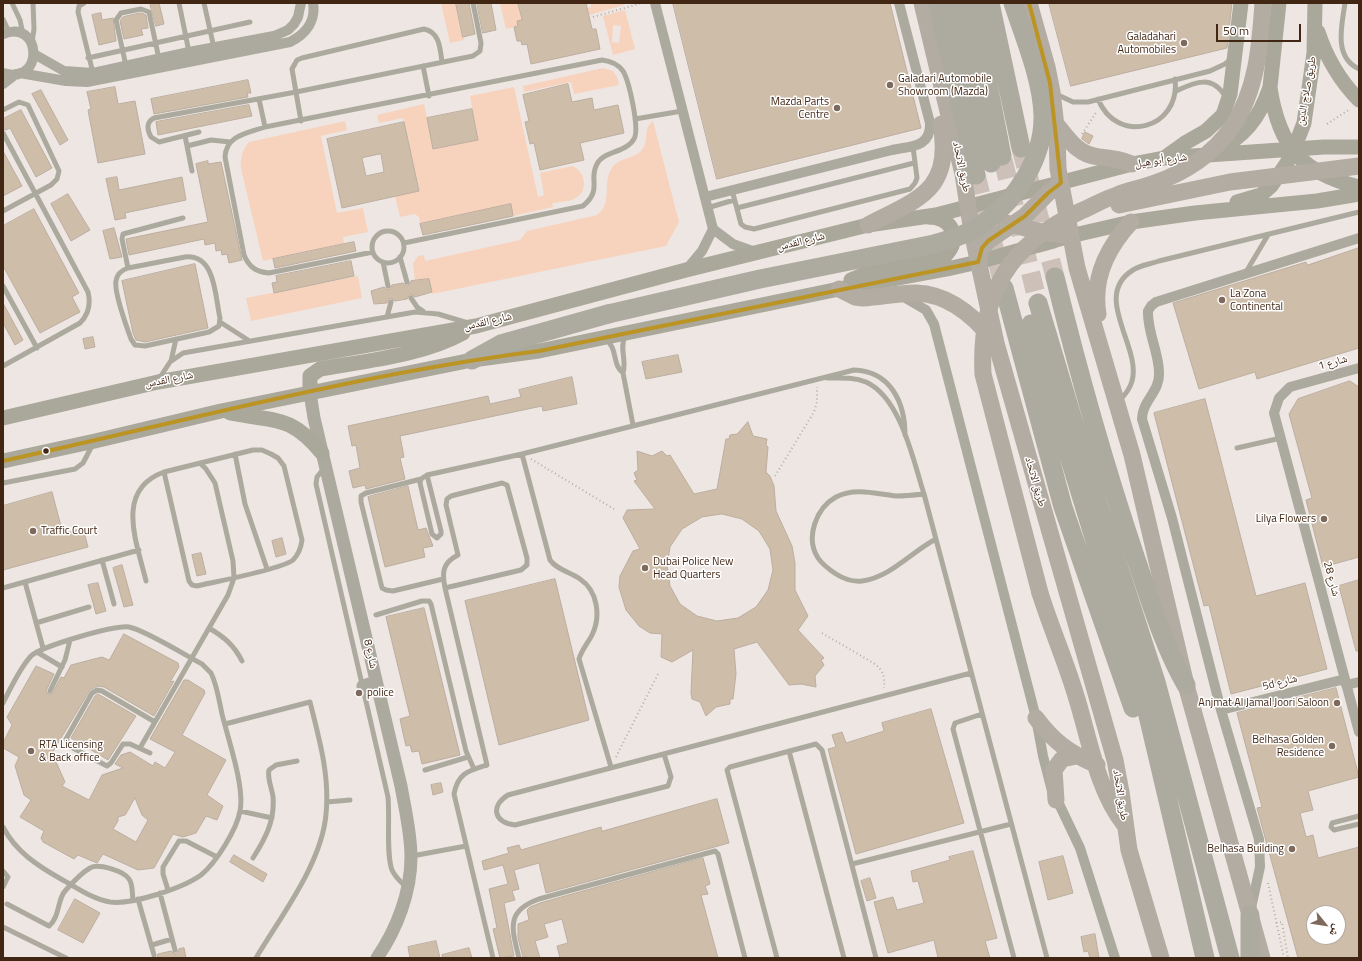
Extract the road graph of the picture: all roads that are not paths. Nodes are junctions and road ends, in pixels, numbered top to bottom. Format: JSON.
{"nodes":[{"id":1,"x":12,"y":3,"type":"edge"},
{"id":2,"x":33,"y":3,"type":"edge"},
{"id":3,"x":84,"y":3,"type":"edge"},
{"id":4,"x":179,"y":3,"type":"edge"},
{"id":5,"x":204,"y":3,"type":"edge"},
{"id":6,"x":301,"y":3,"type":"edge"},
{"id":7,"x":313,"y":3,"type":"edge"},
{"id":8,"x":473,"y":3,"type":"edge"},
{"id":9,"x":655,"y":3,"type":"edge"},
{"id":10,"x":899,"y":3,"type":"edge"},
{"id":11,"x":956,"y":3,"type":"edge"},
{"id":12,"x":972,"y":3,"type":"edge"},
{"id":13,"x":990,"y":3,"type":"edge"},
{"id":14,"x":1013,"y":3,"type":"edge"},
{"id":15,"x":1029,"y":3,"type":"edge"},
{"id":16,"x":1241,"y":3,"type":"edge"},
{"id":17,"x":1263,"y":3,"type":"edge"},
{"id":18,"x":1279,"y":3,"type":"edge"},
{"id":19,"x":1345,"y":3,"type":"edge"},
{"id":20,"x":928,"y":7,"type":"edge"},
{"id":21,"x":1314,"y":10,"type":"edge"},
{"id":22,"x":3,"y":19,"type":"edge"},
{"id":23,"x":250,"y":22,"type":"dead end"},
{"id":24,"x":210,"y":31,"type":"junction"},
{"id":25,"x":6,"y":33,"type":"edge"},
{"id":26,"x":22,"y":34,"type":"junction"},
{"id":27,"x":186,"y":37,"type":"junction"},
{"id":28,"x":32,"y":43,"type":"junction"},
{"id":29,"x":156,"y":43,"type":"junction"},
{"id":30,"x":214,"y":48,"type":"junction"},
{"id":31,"x":123,"y":51,"type":"junction"},
{"id":32,"x":189,"y":52,"type":"junction"},
{"id":33,"x":1236,"y":52,"type":"junction"},
{"id":34,"x":34,"y":54,"type":"junction"},
{"id":35,"x":88,"y":58,"type":"junction"},
{"id":36,"x":159,"y":59,"type":"junction"},
{"id":37,"x":442,"y":62,"type":"junction"},
{"id":38,"x":126,"y":66,"type":"junction"},
{"id":39,"x":423,"y":66,"type":"junction"},
{"id":40,"x":1359,"y":69,"type":"edge"},
{"id":41,"x":3,"y":72,"type":"edge"},
{"id":42,"x":92,"y":73,"type":"junction"},
{"id":43,"x":18,"y":74,"type":"junction"},
{"id":44,"x":1175,"y":79,"type":"junction"},
{"id":45,"x":3,"y":84,"type":"edge"},
{"id":46,"x":1270,"y":87,"type":"junction"},
{"id":47,"x":1176,"y":91,"type":"junction"},
{"id":48,"x":296,"y":92,"type":"junction"},
{"id":49,"x":1052,"y":92,"type":"junction"},
{"id":50,"x":429,"y":96,"type":"junction"},
{"id":51,"x":258,"y":99,"type":"junction"},
{"id":52,"x":1098,"y":99,"type":"junction"},
{"id":53,"x":1357,"y":103,"type":"edge"},
{"id":54,"x":1228,"y":104,"type":"junction"},
{"id":55,"x":3,"y":110,"type":"edge"},
{"id":56,"x":682,"y":111,"type":"junction"},
{"id":57,"x":635,"y":119,"type":"junction"},
{"id":58,"x":301,"y":121,"type":"junction"},
{"id":59,"x":1056,"y":124,"type":"junction"},
{"id":60,"x":265,"y":127,"type":"junction"},
{"id":61,"x":199,"y":132,"type":"dead end"},
{"id":62,"x":3,"y":133,"type":"edge"},
{"id":63,"x":185,"y":136,"type":"junction"},
{"id":64,"x":230,"y":142,"type":"junction"},
{"id":65,"x":187,"y":146,"type":"junction"},
{"id":66,"x":913,"y":147,"type":"junction"},
{"id":67,"x":1359,"y":147,"type":"edge"},
{"id":68,"x":1021,"y":148,"type":"tunnel mouth"},
{"id":69,"x":1293,"y":150,"type":"junction"},
{"id":70,"x":1212,"y":155,"type":"junction"},
{"id":71,"x":1164,"y":158,"type":"junction"},
{"id":72,"x":914,"y":162,"type":"junction"},
{"id":73,"x":1132,"y":164,"type":"junction"},
{"id":74,"x":1359,"y":166,"type":"edge"},
{"id":75,"x":192,"y":171,"type":"dead end"},
{"id":76,"x":976,"y":175,"type":"tunnel mouth"},
{"id":77,"x":1060,"y":183,"type":"junction"},
{"id":78,"x":1359,"y":187,"type":"edge"},
{"id":79,"x":35,"y":193,"type":"junction"},
{"id":80,"x":1359,"y":194,"type":"edge"},
{"id":81,"x":733,"y":196,"type":"junction"},
{"id":82,"x":704,"y":198,"type":"junction"},
{"id":83,"x":968,"y":206,"type":"junction"},
{"id":84,"x":707,"y":208,"type":"junction"},
{"id":85,"x":736,"y":208,"type":"junction"},
{"id":86,"x":3,"y":211,"type":"edge"},
{"id":87,"x":1082,"y":211,"type":"junction"},
{"id":88,"x":1359,"y":212,"type":"edge"},
{"id":89,"x":1195,"y":213,"type":"junction"},
{"id":90,"x":925,"y":217,"type":"junction"},
{"id":91,"x":183,"y":218,"type":"dead end"},
{"id":92,"x":1132,"y":222,"type":"junction"},
{"id":93,"x":868,"y":225,"type":"junction"},
{"id":94,"x":1013,"y":225,"type":"junction"},
{"id":95,"x":713,"y":229,"type":"junction"},
{"id":96,"x":1268,"y":235,"type":"junction"},
{"id":97,"x":1070,"y":236,"type":"junction"},
{"id":98,"x":1359,"y":238,"type":"edge"},
{"id":99,"x":404,"y":243,"type":"junction"},
{"id":100,"x":373,"y":252,"type":"junction"},
{"id":101,"x":756,"y":253,"type":"junction"},
{"id":102,"x":400,"y":257,"type":"junction"},
{"id":103,"x":383,"y":262,"type":"junction"},
{"id":104,"x":978,"y":262,"type":"junction"},
{"id":105,"x":128,"y":268,"type":"junction"},
{"id":106,"x":686,"y":270,"type":"junction"},
{"id":107,"x":1245,"y":273,"type":"junction"},
{"id":108,"x":1055,"y":277,"type":"tunnel mouth"},
{"id":109,"x":407,"y":282,"type":"dead end"},
{"id":110,"x":3,"y":286,"type":"edge"},
{"id":111,"x":388,"y":286,"type":"dead end"},
{"id":112,"x":1004,"y":288,"type":"tunnel mouth"},
{"id":113,"x":839,"y":289,"type":"junction"},
{"id":114,"x":897,"y":294,"type":"junction"},
{"id":115,"x":411,"y":298,"type":"dead end"},
{"id":116,"x":391,"y":302,"type":"dead end"},
{"id":117,"x":424,"y":312,"type":"junction"},
{"id":118,"x":387,"y":317,"type":"junction"},
{"id":119,"x":220,"y":322,"type":"junction"},
{"id":120,"x":476,"y":326,"type":"junction"},
{"id":121,"x":627,"y":332,"type":"junction"},
{"id":122,"x":603,"y":336,"type":"junction"},
{"id":123,"x":176,"y":339,"type":"junction"},
{"id":124,"x":248,"y":340,"type":"junction"},
{"id":125,"x":996,"y":343,"type":"junction"},
{"id":126,"x":37,"y":348,"type":"junction"},
{"id":127,"x":472,"y":360,"type":"junction"},
{"id":128,"x":170,"y":362,"type":"junction"},
{"id":129,"x":3,"y":366,"type":"edge"},
{"id":130,"x":1359,"y":368,"type":"edge"},
{"id":131,"x":623,"y":373,"type":"junction"},
{"id":132,"x":1110,"y":376,"type":"junction"},
{"id":133,"x":825,"y":378,"type":"junction"},
{"id":134,"x":158,"y":382,"type":"junction"},
{"id":135,"x":310,"y":393,"type":"junction"},
{"id":136,"x":1117,"y":402,"type":"junction"},
{"id":137,"x":221,"y":411,"type":"junction"},
{"id":138,"x":7,"y":416,"type":"edge"},
{"id":139,"x":633,"y":425,"type":"junction"},
{"id":140,"x":905,"y":435,"type":"junction"},
{"id":141,"x":1281,"y":435,"type":"junction"},
{"id":142,"x":95,"y":441,"type":"junction"},
{"id":143,"x":1237,"y":448,"type":"dead end"},
{"id":144,"x":236,"y":454,"type":"junction"},
{"id":145,"x":522,"y":454,"type":"junction"},
{"id":146,"x":324,"y":460,"type":"junction"},
{"id":147,"x":3,"y":461,"type":"edge"},
{"id":148,"x":200,"y":463,"type":"junction"},
{"id":149,"x":164,"y":472,"type":"junction"},
{"id":150,"x":427,"y":475,"type":"junction"},
{"id":151,"x":421,"y":479,"type":"junction"},
{"id":152,"x":3,"y":483,"type":"edge"},
{"id":153,"x":924,"y":494,"type":"junction"},
{"id":154,"x":936,"y":539,"type":"junction"},
{"id":155,"x":139,"y":550,"type":"junction"},
{"id":156,"x":102,"y":560,"type":"junction"},
{"id":157,"x":266,"y":569,"type":"junction"},
{"id":158,"x":234,"y":578,"type":"junction"},
{"id":159,"x":443,"y":579,"type":"junction"},
{"id":160,"x":146,"y":581,"type":"dead end"},
{"id":161,"x":25,"y":582,"type":"junction"},
{"id":162,"x":3,"y":588,"type":"edge"},
{"id":163,"x":445,"y":588,"type":"junction"},
{"id":164,"x":114,"y":604,"type":"dead end"},
{"id":165,"x":89,"y":606,"type":"dead end"},
{"id":166,"x":376,"y":614,"type":"dead end"},
{"id":167,"x":36,"y":623,"type":"junction"},
{"id":168,"x":209,"y":628,"type":"junction"},
{"id":169,"x":70,"y":640,"type":"junction"},
{"id":170,"x":43,"y":648,"type":"junction"},
{"id":171,"x":37,"y":652,"type":"junction"},
{"id":172,"x":191,"y":659,"type":"junction"},
{"id":173,"x":242,"y":661,"type":"dead end"},
{"id":174,"x":62,"y":667,"type":"junction"},
{"id":175,"x":971,"y":673,"type":"junction"},
{"id":176,"x":376,"y":682,"type":"junction"},
{"id":177,"x":1345,"y":682,"type":"junction"},
{"id":178,"x":1359,"y":682,"type":"edge"},
{"id":179,"x":1186,"y":685,"type":"junction"},
{"id":180,"x":363,"y":686,"type":"junction"},
{"id":181,"x":50,"y":691,"type":"dead end"},
{"id":182,"x":1354,"y":696,"type":"edge"},
{"id":183,"x":3,"y":703,"type":"edge"},
{"id":184,"x":1221,"y":710,"type":"junction"},
{"id":185,"x":982,"y":714,"type":"junction"},
{"id":186,"x":1036,"y":718,"type":"junction"},
{"id":187,"x":155,"y":722,"type":"junction"},
{"id":188,"x":225,"y":724,"type":"junction"},
{"id":189,"x":1359,"y":732,"type":"edge"},
{"id":190,"x":140,"y":748,"type":"junction"},
{"id":191,"x":789,"y":751,"type":"junction"},
{"id":192,"x":150,"y":753,"type":"dead end"},
{"id":193,"x":664,"y":754,"type":"junction"},
{"id":194,"x":1076,"y":756,"type":"junction"},
{"id":195,"x":468,"y":757,"type":"junction"},
{"id":196,"x":297,"y":761,"type":"dead end"},
{"id":197,"x":1097,"y":765,"type":"junction"},
{"id":198,"x":611,"y":766,"type":"junction"},
{"id":199,"x":474,"y":769,"type":"junction"},
{"id":200,"x":425,"y":770,"type":"dead end"},
{"id":201,"x":1165,"y":789,"type":"junction"},
{"id":202,"x":350,"y":800,"type":"dead end"},
{"id":203,"x":1056,"y":800,"type":"junction"},
{"id":204,"x":327,"y":802,"type":"junction"},
{"id":205,"x":240,"y":811,"type":"junction"},
{"id":206,"x":1359,"y":816,"type":"edge"},
{"id":207,"x":272,"y":818,"type":"junction"},
{"id":208,"x":1011,"y":824,"type":"junction"},
{"id":209,"x":1359,"y":824,"type":"edge"},
{"id":210,"x":1125,"y":826,"type":"junction"},
{"id":211,"x":3,"y":827,"type":"edge"},
{"id":212,"x":980,"y":832,"type":"junction"},
{"id":213,"x":466,"y":846,"type":"junction"},
{"id":214,"x":411,"y":856,"type":"junction"},
{"id":215,"x":217,"y":857,"type":"junction"},
{"id":216,"x":253,"y":858,"type":"dead end"},
{"id":217,"x":852,"y":864,"type":"junction"},
{"id":218,"x":3,"y":871,"type":"edge"},
{"id":219,"x":71,"y":884,"type":"junction"},
{"id":220,"x":3,"y":887,"type":"edge"},
{"id":221,"x":407,"y":889,"type":"junction"},
{"id":222,"x":168,"y":890,"type":"junction"},
{"id":223,"x":160,"y":893,"type":"junction"},
{"id":224,"x":136,"y":899,"type":"junction"},
{"id":225,"x":7,"y":904,"type":"dead end"},
{"id":226,"x":1250,"y":915,"type":"junction"},
{"id":227,"x":3,"y":927,"type":"edge"},
{"id":228,"x":172,"y":939,"type":"junction"},
{"id":229,"x":152,"y":945,"type":"junction"},
{"id":230,"x":175,"y":950,"type":"dead end"},
{"id":231,"x":154,"y":955,"type":"dead end"},
{"id":232,"x":66,"y":958,"type":"edge"},
{"id":233,"x":256,"y":958,"type":"edge"},
{"id":234,"x":377,"y":958,"type":"edge"},
{"id":235,"x":493,"y":958,"type":"edge"},
{"id":236,"x":519,"y":958,"type":"edge"},
{"id":237,"x":745,"y":958,"type":"edge"},
{"id":238,"x":777,"y":958,"type":"edge"},
{"id":239,"x":844,"y":958,"type":"edge"},
{"id":240,"x":876,"y":958,"type":"edge"},
{"id":241,"x":1014,"y":958,"type":"edge"},
{"id":242,"x":1047,"y":958,"type":"edge"},
{"id":243,"x":1115,"y":958,"type":"edge"},
{"id":244,"x":1161,"y":958,"type":"edge"},
{"id":245,"x":1204,"y":958,"type":"edge"},
{"id":246,"x":1230,"y":958,"type":"edge"},
{"id":247,"x":1250,"y":958,"type":"edge"},
{"id":248,"x":1262,"y":958,"type":"edge"}],
"edges":[{"from":1,"to":26,"type":"lane"},
{"from":2,"to":28,"type":"lane"},
{"from":3,"to":35,"type":"lane"},
{"from":4,"to":27,"type":"lane"},
{"from":5,"to":24,"type":"lane"},
{"from":6,"to":30,"type":"street"},
{"from":7,"to":43,"type":"street"},
{"from":8,"to":37,"type":"lane"},
{"from":9,"to":56,"type":"street"},
{"from":10,"to":66,"type":"street"},
{"from":11,"to":12,"type":"highway"},
{"from":13,"to":68,"type":"highway"},
{"from":14,"to":127,"type":"highway","bridge":true},
{"from":15,"to":49,"type":"main road"},
{"from":16,"to":33,"type":"main road"},
{"from":17,"to":87,"type":"main road","bridge":true},
{"from":18,"to":46,"type":"main road"},
{"from":19,"to":40,"type":"lane"},
{"from":20,"to":76,"type":"highway"},
{"from":20,"to":83,"type":"main road","name":"طريق الاتحاد"},
{"from":20,"to":93,"type":"main road"},
{"from":21,"to":53,"type":"main road"},
{"from":21,"to":69,"type":"main road","name":"طريق صلاح الدين"},
{"from":22,"to":25,"type":"lane"},
{"from":23,"to":24,"type":"lane"},
{"from":24,"to":27,"type":"lane"},
{"from":24,"to":30,"type":"lane"},
{"from":25,"to":26,"type":"street"},
{"from":26,"to":28,"type":"street"},
{"from":27,"to":29,"type":"lane"},
{"from":27,"to":32,"type":"lane"},
{"from":28,"to":34,"type":"street"},
{"from":29,"to":31,"type":"lane"},
{"from":29,"to":31,"type":"lane"},
{"from":29,"to":36,"type":"lane"},
{"from":30,"to":32,"type":"street"},
{"from":31,"to":35,"type":"lane"},
{"from":31,"to":38,"type":"lane"},
{"from":32,"to":36,"type":"street"},
{"from":33,"to":44,"type":"lane"},
{"from":33,"to":54,"type":"main road"},
{"from":34,"to":42,"type":"street"},
{"from":34,"to":43,"type":"street"},
{"from":35,"to":42,"type":"lane"},
{"from":36,"to":38,"type":"street"},
{"from":37,"to":39,"type":"lane"},
{"from":37,"to":48,"type":"lane"},
{"from":38,"to":42,"type":"street"},
{"from":39,"to":48,"type":"lane"},
{"from":39,"to":50,"type":"lane"},
{"from":41,"to":43,"type":"street"},
{"from":43,"to":45,"type":"street"},
{"from":44,"to":47,"type":"lane"},
{"from":44,"to":52,"type":"lane"},
{"from":46,"to":69,"type":"main road"},
{"from":46,"to":70,"type":"main road"},
{"from":47,"to":52,"type":"lane"},
{"from":47,"to":54,"type":"lane"},
{"from":48,"to":51,"type":"lane"},
{"from":48,"to":58,"type":"lane"},
{"from":49,"to":52,"type":"lane"},
{"from":49,"to":59,"type":"main road"},
{"from":50,"to":57,"type":"lane"},
{"from":50,"to":58,"type":"lane"},
{"from":51,"to":60,"type":"lane"},
{"from":51,"to":63,"type":"lane"},
{"from":54,"to":71,"type":"main road"},
{"from":55,"to":79,"type":"lane"},
{"from":56,"to":57,"type":"lane"},
{"from":56,"to":82,"type":"street"},
{"from":57,"to":99,"type":"lane"},
{"from":58,"to":60,"type":"lane"},
{"from":59,"to":73,"type":"main road"},
{"from":59,"to":77,"type":"main road"},
{"from":60,"to":64,"type":"lane"},
{"from":61,"to":63,"type":"lane"},
{"from":62,"to":79,"type":"lane"},
{"from":63,"to":65,"type":"lane"},
{"from":64,"to":65,"type":"lane"},
{"from":64,"to":100,"type":"lane"},
{"from":65,"to":75,"type":"lane"},
{"from":66,"to":72,"type":"lane"},
{"from":66,"to":81,"type":"street"},
{"from":67,"to":69,"type":"main road","name":"شارع أبو هيل"},
{"from":69,"to":70,"type":"main road","name":"شارع أبو هيل"},
{"from":69,"to":78,"type":"main road"},
{"from":69,"to":89,"type":"main road","name":"طريق صلاح الدين"},
{"from":70,"to":71,"type":"main road","name":"شارع أبو هيل"},
{"from":71,"to":73,"type":"main road","name":"شارع أبو هيل"},
{"from":72,"to":85,"type":"lane"},
{"from":72,"to":85,"type":"lane"},
{"from":73,"to":77,"type":"main road","name":"شارع أبو هيل"},
{"from":74,"to":87,"type":"main road","bridge":true},
{"from":77,"to":83,"type":"main road","name":"شارع أبو هيل"},
{"from":77,"to":94,"type":"main road"},
{"from":77,"to":97,"type":"main road"},
{"from":79,"to":86,"type":"lane"},
{"from":79,"to":126,"type":"lane"},
{"from":80,"to":89,"type":"main road"},
{"from":81,"to":82,"type":"street"},
{"from":81,"to":84,"type":"lane"},
{"from":81,"to":85,"type":"lane"},
{"from":82,"to":84,"type":"street"},
{"from":83,"to":90,"type":"main road","name":"شارع القدس"},
{"from":83,"to":94,"type":"main road"},
{"from":83,"to":104,"type":"main road","name":"طريق الاتحاد"},
{"from":84,"to":95,"type":"street"},
{"from":87,"to":197,"type":"main road","bridge":true},
{"from":88,"to":96,"type":"lane"},
{"from":89,"to":92,"type":"main road"},
{"from":90,"to":93,"type":"main road","name":"شارع القدس"},
{"from":90,"to":113,"type":"main road"},
{"from":91,"to":105,"type":"lane"},
{"from":92,"to":97,"type":"main road"},
{"from":92,"to":132,"type":"main road"},
{"from":93,"to":101,"type":"main road","name":"شارع القدس"},
{"from":94,"to":97,"type":"main road"},
{"from":94,"to":104,"type":"main road"},
{"from":95,"to":101,"type":"street"},
{"from":95,"to":106,"type":"street"},
{"from":96,"to":107,"type":"lane"},
{"from":96,"to":136,"type":"lane"},
{"from":97,"to":104,"type":"main road"},
{"from":97,"to":132,"type":"main road"},
{"from":98,"to":107,"type":"street"},
{"from":99,"to":100,"type":"lane"},
{"from":99,"to":102,"type":"lane"},
{"from":100,"to":103,"type":"lane"},
{"from":101,"to":106,"type":"main road","name":"شارع القدس"},
{"from":102,"to":103,"type":"lane"},
{"from":102,"to":109,"type":"lane"},
{"from":103,"to":111,"type":"lane"},
{"from":104,"to":113,"type":"main road"},
{"from":104,"to":125,"type":"main road","name":"طريق الاتحاد"},
{"from":105,"to":119,"type":"lane"},
{"from":105,"to":123,"type":"lane"},
{"from":106,"to":120,"type":"main road","name":"شارع القدس"},
{"from":107,"to":184,"type":"street"},
{"from":108,"to":179,"type":"highway"},
{"from":110,"to":126,"type":"lane"},
{"from":112,"to":201,"type":"highway"},
{"from":113,"to":114,"type":"main road"},
{"from":113,"to":121,"type":"main road"},
{"from":114,"to":125,"type":"main road"},
{"from":114,"to":186,"type":"street"},
{"from":115,"to":117,"type":"lane"},
{"from":116,"to":118,"type":"lane"},
{"from":117,"to":118,"type":"lane"},
{"from":117,"to":120,"type":"lane"},
{"from":118,"to":124,"type":"lane"},
{"from":119,"to":123,"type":"lane"},
{"from":119,"to":124,"type":"lane"},
{"from":120,"to":134,"type":"main road","name":"شارع القدس"},
{"from":120,"to":135,"type":"main road"},
{"from":121,"to":122,"type":"main road"},
{"from":121,"to":131,"type":"lane"},
{"from":122,"to":127,"type":"main road"},
{"from":122,"to":131,"type":"lane"},
{"from":123,"to":128,"type":"lane"},
{"from":124,"to":128,"type":"lane"},
{"from":125,"to":210,"type":"main road","name":"طريق الاتحاد"},
{"from":126,"to":129,"type":"lane"},
{"from":127,"to":135,"type":"main road"},
{"from":128,"to":134,"type":"lane"},
{"from":130,"to":141,"type":"street","name":"شارع 1"},
{"from":131,"to":139,"type":"lane"},
{"from":132,"to":136,"type":"main road"},
{"from":133,"to":139,"type":"lane"},
{"from":133,"to":140,"type":"lane"},
{"from":133,"to":140,"type":"lane"},
{"from":134,"to":138,"type":"main road","name":"شارع القدس"},
{"from":135,"to":137,"type":"main road"},
{"from":135,"to":146,"type":"street","name":"شارع 8"},
{"from":136,"to":179,"type":"main road"},
{"from":137,"to":142,"type":"main road"},
{"from":137,"to":146,"type":"main road"},
{"from":139,"to":145,"type":"lane"},
{"from":140,"to":153,"type":"lane"},
{"from":141,"to":143,"type":"lane"},
{"from":141,"to":177,"type":"street","name":"شارع 28"},
{"from":142,"to":147,"type":"main road"},
{"from":142,"to":152,"type":"lane"},
{"from":144,"to":148,"type":"lane"},
{"from":144,"to":157,"type":"lane"},
{"from":144,"to":157,"type":"lane"},
{"from":145,"to":150,"type":"lane"},
{"from":145,"to":198,"type":"lane"},
{"from":146,"to":176,"type":"street","name":"شارع 8"},
{"from":146,"to":180,"type":"lane"},
{"from":148,"to":149,"type":"lane"},
{"from":148,"to":158,"type":"lane"},
{"from":149,"to":155,"type":"lane"},
{"from":149,"to":158,"type":"lane"},
{"from":150,"to":151,"type":"lane"},
{"from":150,"to":151,"type":"lane"},
{"from":151,"to":159,"type":"lane"},
{"from":153,"to":154,"type":"lane"},
{"from":153,"to":154,"type":"lane"},
{"from":154,"to":175,"type":"lane"},
{"from":155,"to":156,"type":"lane"},
{"from":155,"to":160,"type":"lane"},
{"from":156,"to":161,"type":"lane"},
{"from":156,"to":164,"type":"lane"},
{"from":157,"to":158,"type":"lane"},
{"from":158,"to":168,"type":"lane"},
{"from":159,"to":163,"type":"lane"},
{"from":159,"to":163,"type":"lane"},
{"from":161,"to":162,"type":"lane"},
{"from":161,"to":167,"type":"lane"},
{"from":163,"to":199,"type":"lane"},
{"from":165,"to":167,"type":"lane"},
{"from":166,"to":195,"type":"lane"},
{"from":167,"to":170,"type":"lane"},
{"from":168,"to":172,"type":"lane"},
{"from":168,"to":173,"type":"lane"},
{"from":169,"to":170,"type":"lane"},
{"from":169,"to":172,"type":"lane"},
{"from":169,"to":174,"type":"lane"},
{"from":170,"to":171,"type":"lane"},
{"from":171,"to":174,"type":"lane"},
{"from":171,"to":183,"type":"lane"},
{"from":172,"to":187,"type":"lane"},
{"from":172,"to":188,"type":"lane"},
{"from":174,"to":181,"type":"lane"},
{"from":175,"to":185,"type":"lane"},
{"from":175,"to":193,"type":"lane"},
{"from":176,"to":180,"type":"street"},
{"from":176,"to":214,"type":"street","name":"شارع 8"},
{"from":177,"to":178,"type":"street","name":"5d شارع"},
{"from":177,"to":182,"type":"street","name":"شارع 28"},
{"from":177,"to":184,"type":"street","name":"5d شارع"},
{"from":179,"to":226,"type":"main road"},
{"from":180,"to":221,"type":"lane"},
{"from":182,"to":189,"type":"street","name":"شارع 28"},
{"from":184,"to":226,"type":"street"},
{"from":185,"to":208,"type":"lane"},
{"from":185,"to":212,"type":"lane"},
{"from":186,"to":194,"type":"main road"},
{"from":186,"to":203,"type":"street"},
{"from":187,"to":190,"type":"lane"},
{"from":187,"to":190,"type":"lane"},
{"from":188,"to":204,"type":"lane"},
{"from":188,"to":205,"type":"lane"},
{"from":190,"to":192,"type":"lane"},
{"from":191,"to":217,"type":"lane"},
{"from":191,"to":238,"type":"lane"},
{"from":191,"to":239,"type":"lane"},
{"from":193,"to":198,"type":"lane"},
{"from":193,"to":198,"type":"lane"},
{"from":194,"to":197,"type":"main road"},
{"from":194,"to":203,"type":"main road"},
{"from":195,"to":199,"type":"lane"},
{"from":195,"to":200,"type":"lane"},
{"from":196,"to":207,"type":"lane"},
{"from":197,"to":210,"type":"main road"},
{"from":199,"to":213,"type":"lane"},
{"from":201,"to":245,"type":"highway"},
{"from":201,"to":246,"type":"highway"},
{"from":202,"to":204,"type":"lane"},
{"from":203,"to":243,"type":"street"},
{"from":204,"to":233,"type":"lane"},
{"from":205,"to":207,"type":"lane"},
{"from":205,"to":215,"type":"lane"},
{"from":206,"to":209,"type":"lane"},
{"from":207,"to":216,"type":"lane"},
{"from":208,"to":212,"type":"lane"},
{"from":208,"to":242,"type":"lane"},
{"from":210,"to":244,"type":"main road","name":"طريق الاتحاد"},
{"from":211,"to":219,"type":"lane"},
{"from":212,"to":217,"type":"lane"},
{"from":212,"to":241,"type":"lane"},
{"from":213,"to":214,"type":"lane"},
{"from":213,"to":235,"type":"lane"},
{"from":214,"to":221,"type":"street","name":"شارع 8"},
{"from":215,"to":222,"type":"lane"},
{"from":215,"to":222,"type":"lane"},
{"from":217,"to":240,"type":"lane"},
{"from":218,"to":220,"type":"lane"},
{"from":219,"to":224,"type":"lane"},
{"from":219,"to":224,"type":"lane"},
{"from":219,"to":225,"type":"lane"},
{"from":221,"to":234,"type":"street","name":"شارع 8"},
{"from":222,"to":223,"type":"lane"},
{"from":223,"to":224,"type":"lane"},
{"from":223,"to":228,"type":"lane"},
{"from":224,"to":229,"type":"lane"},
{"from":226,"to":247,"type":"highway"},
{"from":226,"to":248,"type":"main road"},
{"from":227,"to":232,"type":"lane"},
{"from":228,"to":229,"type":"lane"},
{"from":228,"to":230,"type":"lane"},
{"from":229,"to":231,"type":"lane"},
{"from":236,"to":237,"type":"lane"}]}
